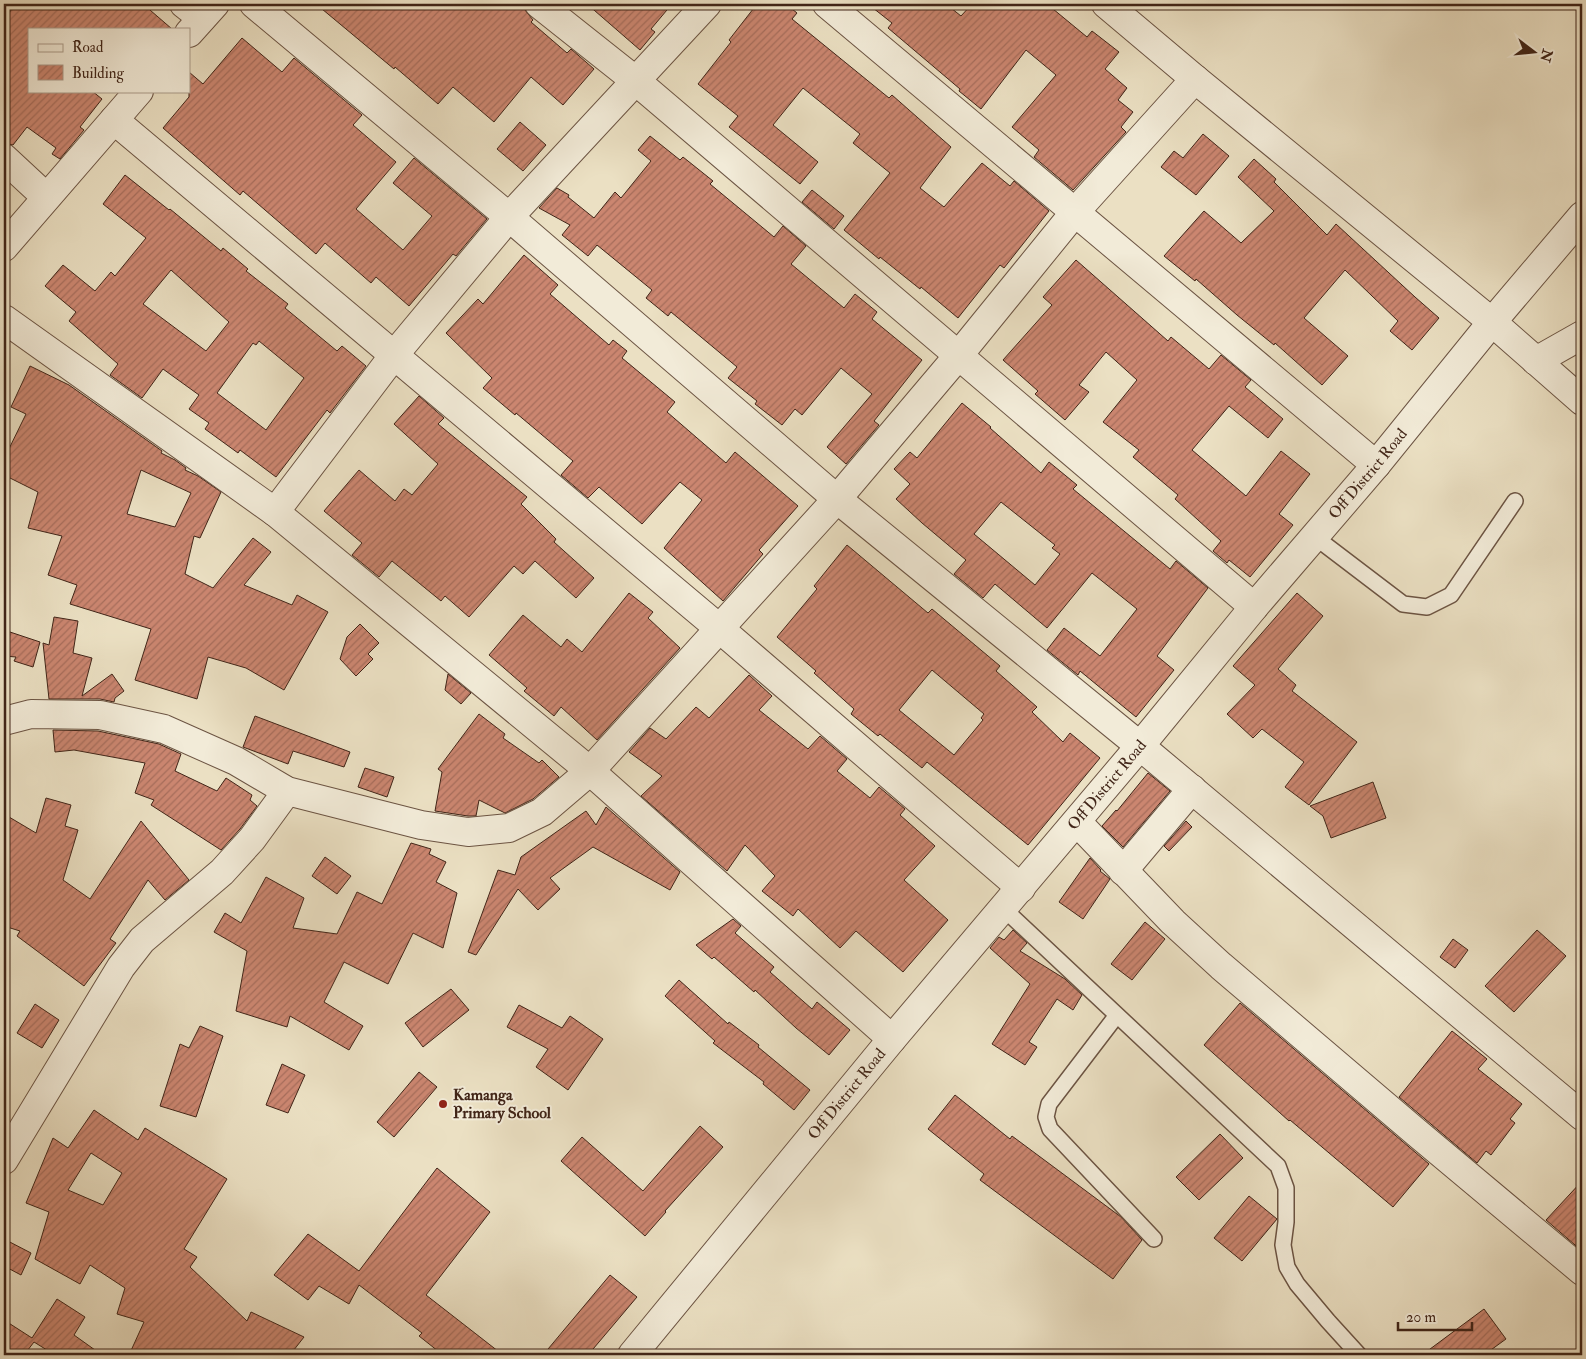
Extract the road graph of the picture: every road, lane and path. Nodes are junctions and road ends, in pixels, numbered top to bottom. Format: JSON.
{"nodes":[{"id":1,"x":254,"y":4,"type":"edge"},
{"id":2,"x":539,"y":4,"type":"edge"},
{"id":3,"x":707,"y":4,"type":"edge"},
{"id":4,"x":827,"y":4,"type":"edge"},
{"id":5,"x":1106,"y":4,"type":"edge"},
{"id":6,"x":1195,"y":79,"type":"junction"},
{"id":7,"x":636,"y":81,"type":"junction"},
{"id":8,"x":138,"y":92,"type":"edge"},
{"id":9,"x":114,"y":120,"type":"junction"},
{"id":10,"x":4,"y":158,"type":"edge"},
{"id":11,"x":46,"y":197,"type":"junction"},
{"id":12,"x":1075,"y":212,"type":"junction"},
{"id":13,"x":508,"y":216,"type":"junction"},
{"id":14,"x":1582,"y":216,"type":"edge"},
{"id":15,"x":4,"y":247,"type":"edge"},
{"id":16,"x":4,"y":319,"type":"edge"},
{"id":17,"x":1492,"y":322,"type":"junction"},
{"id":18,"x":1582,"y":335,"type":"edge"},
{"id":19,"x":394,"y":355,"type":"junction"},
{"id":20,"x":958,"y":356,"type":"junction"},
{"id":21,"x":1536,"y":361,"type":"junction"},
{"id":22,"x":1582,"y":401,"type":"edge"},
{"id":23,"x":1376,"y":465,"type":"junction"},
{"id":24,"x":837,"y":499,"type":"junction"},
{"id":25,"x":1515,"y":501,"type":"dead end"},
{"id":26,"x":275,"y":512,"type":"junction"},
{"id":27,"x":1315,"y":536,"type":"junction"},
{"id":28,"x":1254,"y":607,"type":"junction"},
{"id":29,"x":720,"y":629,"type":"junction"},
{"id":30,"x":4,"y":721,"type":"edge"},
{"id":31,"x":1140,"y":746,"type":"junction"},
{"id":32,"x":590,"y":772,"type":"junction"},
{"id":33,"x":1192,"y":789,"type":"junction"},
{"id":34,"x":287,"y":791,"type":"junction"},
{"id":35,"x":1077,"y":822,"type":"junction"},
{"id":36,"x":1122,"y":870,"type":"junction"},
{"id":37,"x":1021,"y":888,"type":"junction"},
{"id":38,"x":1004,"y":908,"type":"junction"},
{"id":39,"x":1117,"y":1015,"type":"junction"},
{"id":40,"x":892,"y":1039,"type":"junction"},
{"id":41,"x":1582,"y":1116,"type":"edge"},
{"id":42,"x":4,"y":1160,"type":"edge"},
{"id":43,"x":1154,"y":1239,"type":"dead end"},
{"id":44,"x":1582,"y":1271,"type":"edge"},
{"id":45,"x":632,"y":1355,"type":"edge"},
{"id":46,"x":1359,"y":1355,"type":"edge"}],
"edges":[{"from":1,"to":13,"type":"street"},
{"from":2,"to":7,"type":"street"},
{"from":3,"to":7,"type":"street"},
{"from":4,"to":12,"type":"street"},
{"from":5,"to":6,"type":"street"},
{"from":6,"to":12,"type":"street"},
{"from":6,"to":17,"type":"street"},
{"from":7,"to":13,"type":"street"},
{"from":7,"to":20,"type":"street"},
{"from":8,"to":9,"type":"street"},
{"from":9,"to":11,"type":"street"},
{"from":9,"to":19,"type":"street"},
{"from":10,"to":11,"type":"street"},
{"from":11,"to":15,"type":"street"},
{"from":12,"to":20,"type":"street"},
{"from":12,"to":23,"type":"street"},
{"from":13,"to":19,"type":"street"},
{"from":13,"to":24,"type":"street"},
{"from":14,"to":17,"type":"street","name":"Off District Road"},
{"from":16,"to":26,"type":"street"},
{"from":17,"to":21,"type":"street"},
{"from":17,"to":23,"type":"street","name":"Off District Road"},
{"from":18,"to":21,"type":"street"},
{"from":19,"to":26,"type":"street"},
{"from":19,"to":29,"type":"street"},
{"from":20,"to":24,"type":"street"},
{"from":20,"to":28,"type":"street"},
{"from":21,"to":22,"type":"street"},
{"from":23,"to":27,"type":"street","name":"Off District Road"},
{"from":24,"to":29,"type":"street"},
{"from":24,"to":31,"type":"street"},
{"from":25,"to":27,"type":"lane"},
{"from":26,"to":32,"type":"street"},
{"from":27,"to":28,"type":"street","name":"Off District Road"},
{"from":28,"to":31,"type":"street","name":"Off District Road"},
{"from":29,"to":32,"type":"street"},
{"from":29,"to":37,"type":"street"},
{"from":30,"to":34,"type":"street"},
{"from":31,"to":33,"type":"street"},
{"from":31,"to":35,"type":"street","name":"Off District Road"},
{"from":32,"to":34,"type":"street"},
{"from":32,"to":40,"type":"street"},
{"from":33,"to":36,"type":"street"},
{"from":33,"to":41,"type":"street"},
{"from":34,"to":42,"type":"street"},
{"from":35,"to":36,"type":"street"},
{"from":35,"to":37,"type":"street","name":"Off District Road"},
{"from":36,"to":44,"type":"street"},
{"from":37,"to":38,"type":"street","name":"Off District Road"},
{"from":38,"to":39,"type":"lane"},
{"from":38,"to":40,"type":"street","name":"Off District Road"},
{"from":39,"to":43,"type":"lane"},
{"from":39,"to":46,"type":"lane"},
{"from":40,"to":45,"type":"street","name":"Off District Road"}]}
